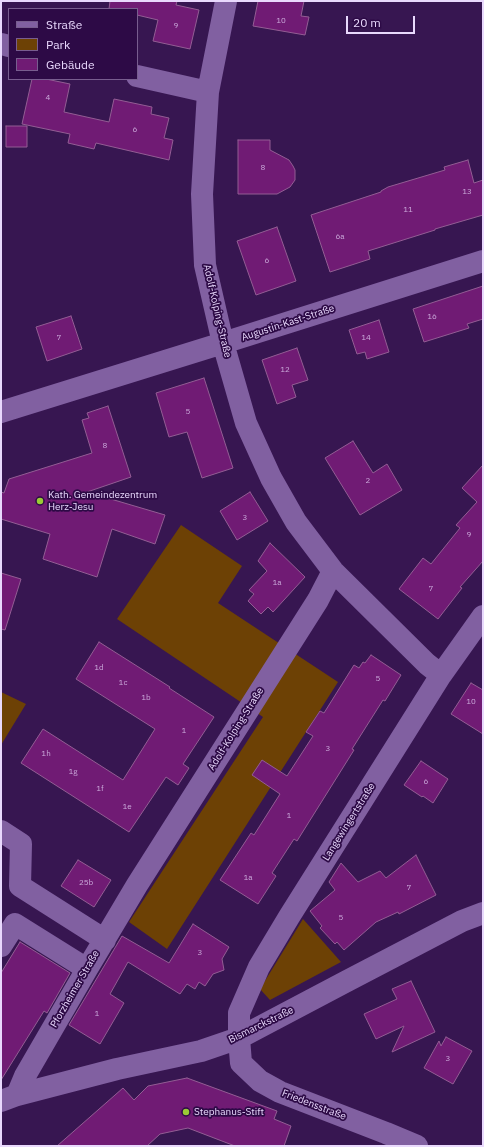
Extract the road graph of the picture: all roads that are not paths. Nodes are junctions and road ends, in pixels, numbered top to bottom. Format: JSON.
{"nodes":[{"id":1,"x":226,"y":1,"type":"edge"},
{"id":2,"x":138,"y":76,"type":"edge"},
{"id":3,"x":208,"y":92,"type":"junction"},
{"id":4,"x":483,"y":261,"type":"edge"},
{"id":5,"x":223,"y":344,"type":"junction"},
{"id":6,"x":1,"y":412,"type":"edge"},
{"id":7,"x":333,"y":571,"type":"junction"},
{"id":8,"x":483,"y":616,"type":"edge"},
{"id":9,"x":441,"y":675,"type":"junction"},
{"id":10,"x":1,"y":831,"type":"edge"},
{"id":11,"x":137,"y":885,"type":"joint"},
{"id":12,"x":483,"y":913,"type":"edge"},
{"id":13,"x":8,"y":920,"type":"edge"},
{"id":14,"x":105,"y":940,"type":"junction"},
{"id":15,"x":1,"y":946,"type":"edge"},
{"id":16,"x":87,"y":969,"type":"junction"},
{"id":17,"x":239,"y":1038,"type":"junction"},
{"id":18,"x":9,"y":1098,"type":"edge"},
{"id":19,"x":383,"y":1139,"type":"edge"},
{"id":20,"x":416,"y":1146,"type":"edge"}],
"edges":[{"from":1,"to":3,"type":"street","name":"Adolf-Kolping-Straße"},
{"from":2,"to":3,"type":"street"},
{"from":3,"to":5,"type":"street","name":"Adolf-Kolping-Straße"},
{"from":4,"to":5,"type":"street","name":"Augustin-Kast-Straße"},
{"from":5,"to":6,"type":"street","name":"Augustin-Kast-Straße"},
{"from":5,"to":7,"type":"street","name":"Adolf-Kolping-Straße"},
{"from":7,"to":9,"type":"street","name":"Adolf-Kolping-Straße"},
{"from":7,"to":11,"type":"street","name":"Adolf-Kolping-Straße"},
{"from":8,"to":9,"type":"street","name":"Langewingertstraße"},
{"from":9,"to":17,"type":"street","name":"Langewingertstraße"},
{"from":10,"to":14,"type":"street"},
{"from":11,"to":14,"type":"street","name":"Pforzheimer Straße"},
{"from":12,"to":17,"type":"street","name":"Bismarckstraße"},
{"from":13,"to":15,"type":"street"},
{"from":13,"to":16,"type":"street"},
{"from":14,"to":16,"type":"street","name":"Pforzheimer Straße"},
{"from":16,"to":18,"type":"street","name":"Pforzheimer Straße"},
{"from":17,"to":18,"type":"street","name":"Bismarckstraße"},
{"from":17,"to":19,"type":"street","name":"Friedensstraße"},
{"from":19,"to":20,"type":"street","name":"Friedensstraße"}]}
